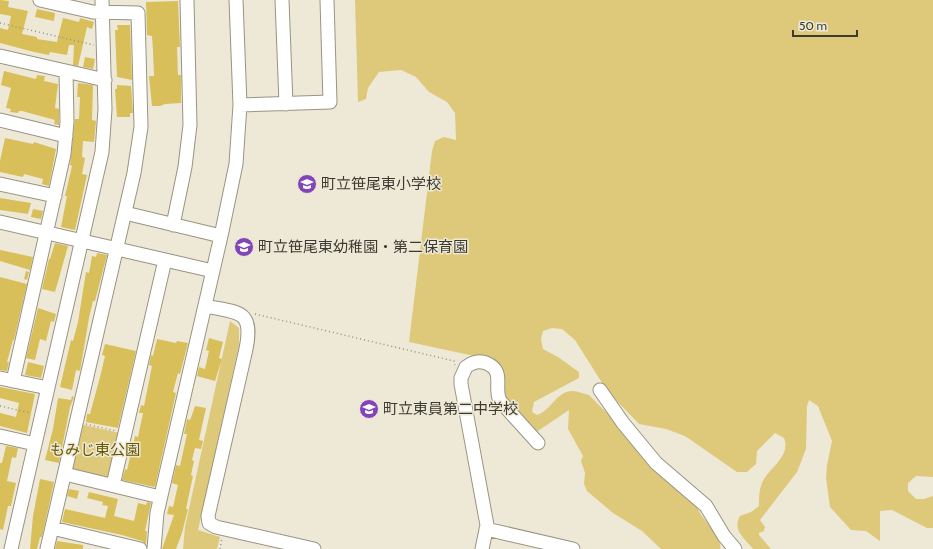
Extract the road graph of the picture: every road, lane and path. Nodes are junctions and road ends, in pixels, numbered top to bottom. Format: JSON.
{"nodes":[{"id":1,"x":40,"y":0,"type":"edge"},
{"id":2,"x":187,"y":0,"type":"edge"},
{"id":3,"x":236,"y":0,"type":"edge"},
{"id":4,"x":282,"y":0,"type":"edge"},
{"id":5,"x":327,"y":0,"type":"edge"},
{"id":6,"x":63,"y":3,"type":"edge"},
{"id":7,"x":138,"y":6,"type":"edge"},
{"id":8,"x":102,"y":7,"type":"edge"},
{"id":9,"x":0,"y":23,"type":"edge"},
{"id":10,"x":96,"y":45,"type":"dead end"},
{"id":11,"x":0,"y":56,"type":"edge"},
{"id":12,"x":66,"y":71,"type":"junction"},
{"id":13,"x":105,"y":80,"type":"junction"},
{"id":14,"x":286,"y":104,"type":"junction"},
{"id":15,"x":240,"y":105,"type":"junction"},
{"id":16,"x":0,"y":120,"type":"edge"},
{"id":17,"x":66,"y":136,"type":"junction"},
{"id":18,"x":0,"y":184,"type":"edge"},
{"id":19,"x":55,"y":196,"type":"junction"},
{"id":20,"x":125,"y":213,"type":"junction"},
{"id":21,"x":0,"y":222,"type":"edge"},
{"id":22,"x":173,"y":225,"type":"junction"},
{"id":23,"x":47,"y":232,"type":"junction"},
{"id":24,"x":221,"y":236,"type":"junction"},
{"id":25,"x":82,"y":240,"type":"junction"},
{"id":26,"x":117,"y":249,"type":"junction"},
{"id":27,"x":165,"y":260,"type":"junction"},
{"id":28,"x":213,"y":271,"type":"junction"},
{"id":29,"x":205,"y":306,"type":"junction"},
{"id":30,"x":252,"y":314,"type":"dead end"},
{"id":31,"x":0,"y":378,"type":"edge"},
{"id":32,"x":13,"y":381,"type":"junction"},
{"id":33,"x":461,"y":384,"type":"junction"},
{"id":34,"x":48,"y":388,"type":"junction"},
{"id":35,"x":600,"y":390,"type":"dead end"},
{"id":36,"x":0,"y":406,"type":"edge"},
{"id":37,"x":34,"y":414,"type":"dead end"},
{"id":38,"x":77,"y":422,"type":"junction"},
{"id":39,"x":125,"y":433,"type":"junction"},
{"id":40,"x":0,"y":436,"type":"edge"},
{"id":41,"x":538,"y":443,"type":"dead end"},
{"id":42,"x":35,"y":444,"type":"junction"},
{"id":43,"x":65,"y":474,"type":"junction"},
{"id":44,"x":113,"y":485,"type":"junction"},
{"id":45,"x":160,"y":497,"type":"junction"},
{"id":46,"x":52,"y":528,"type":"junction"},
{"id":47,"x":486,"y":529,"type":"junction"},
{"id":48,"x":101,"y":544,"type":"edge"},
{"id":49,"x":293,"y":547,"type":"edge"},
{"id":50,"x":11,"y":549,"type":"edge"},
{"id":51,"x":47,"y":549,"type":"edge"},
{"id":52,"x":140,"y":549,"type":"edge"},
{"id":53,"x":154,"y":549,"type":"edge"},
{"id":54,"x":314,"y":549,"type":"edge"},
{"id":55,"x":482,"y":549,"type":"edge"},
{"id":56,"x":573,"y":549,"type":"edge"},
{"id":57,"x":736,"y":549,"type":"edge"}],
"edges":[{"from":1,"to":6,"type":"street"},
{"from":2,"to":22,"type":"street"},
{"from":3,"to":15,"type":"street"},
{"from":4,"to":14,"type":"street"},
{"from":5,"to":14,"type":"street"},
{"from":6,"to":8,"type":"street"},
{"from":7,"to":8,"type":"street"},
{"from":7,"to":20,"type":"street"},
{"from":8,"to":13,"type":"street"},
{"from":9,"to":10,"type":"path"},
{"from":11,"to":12,"type":"street"},
{"from":12,"to":13,"type":"street"},
{"from":12,"to":17,"type":"street"},
{"from":13,"to":25,"type":"street"},
{"from":14,"to":15,"type":"street"},
{"from":15,"to":24,"type":"street"},
{"from":16,"to":17,"type":"street"},
{"from":17,"to":19,"type":"street"},
{"from":18,"to":19,"type":"street"},
{"from":19,"to":23,"type":"street"},
{"from":20,"to":22,"type":"street"},
{"from":20,"to":26,"type":"street"},
{"from":21,"to":23,"type":"street"},
{"from":22,"to":24,"type":"street"},
{"from":23,"to":25,"type":"street"},
{"from":23,"to":32,"type":"street"},
{"from":24,"to":28,"type":"street"},
{"from":25,"to":26,"type":"street"},
{"from":25,"to":34,"type":"street"},
{"from":26,"to":27,"type":"street"},
{"from":26,"to":38,"type":"street"},
{"from":27,"to":28,"type":"street"},
{"from":27,"to":39,"type":"street"},
{"from":28,"to":29,"type":"street"},
{"from":29,"to":45,"type":"street"},
{"from":29,"to":49,"type":"street"},
{"from":30,"to":33,"type":"path"},
{"from":31,"to":32,"type":"street"},
{"from":32,"to":34,"type":"street"},
{"from":33,"to":41,"type":"street"},
{"from":33,"to":47,"type":"street"},
{"from":34,"to":42,"type":"street"},
{"from":35,"to":57,"type":"street"},
{"from":36,"to":37,"type":"path"},
{"from":38,"to":39,"type":"path"},
{"from":38,"to":43,"type":"street"},
{"from":39,"to":44,"type":"street"},
{"from":40,"to":42,"type":"street"},
{"from":42,"to":50,"type":"street"},
{"from":43,"to":44,"type":"street"},
{"from":43,"to":46,"type":"street"},
{"from":44,"to":45,"type":"street"},
{"from":45,"to":53,"type":"street"},
{"from":46,"to":48,"type":"street"},
{"from":46,"to":51,"type":"street"},
{"from":47,"to":55,"type":"street"},
{"from":47,"to":56,"type":"street"},
{"from":48,"to":52,"type":"street"},
{"from":49,"to":54,"type":"street"}]}
